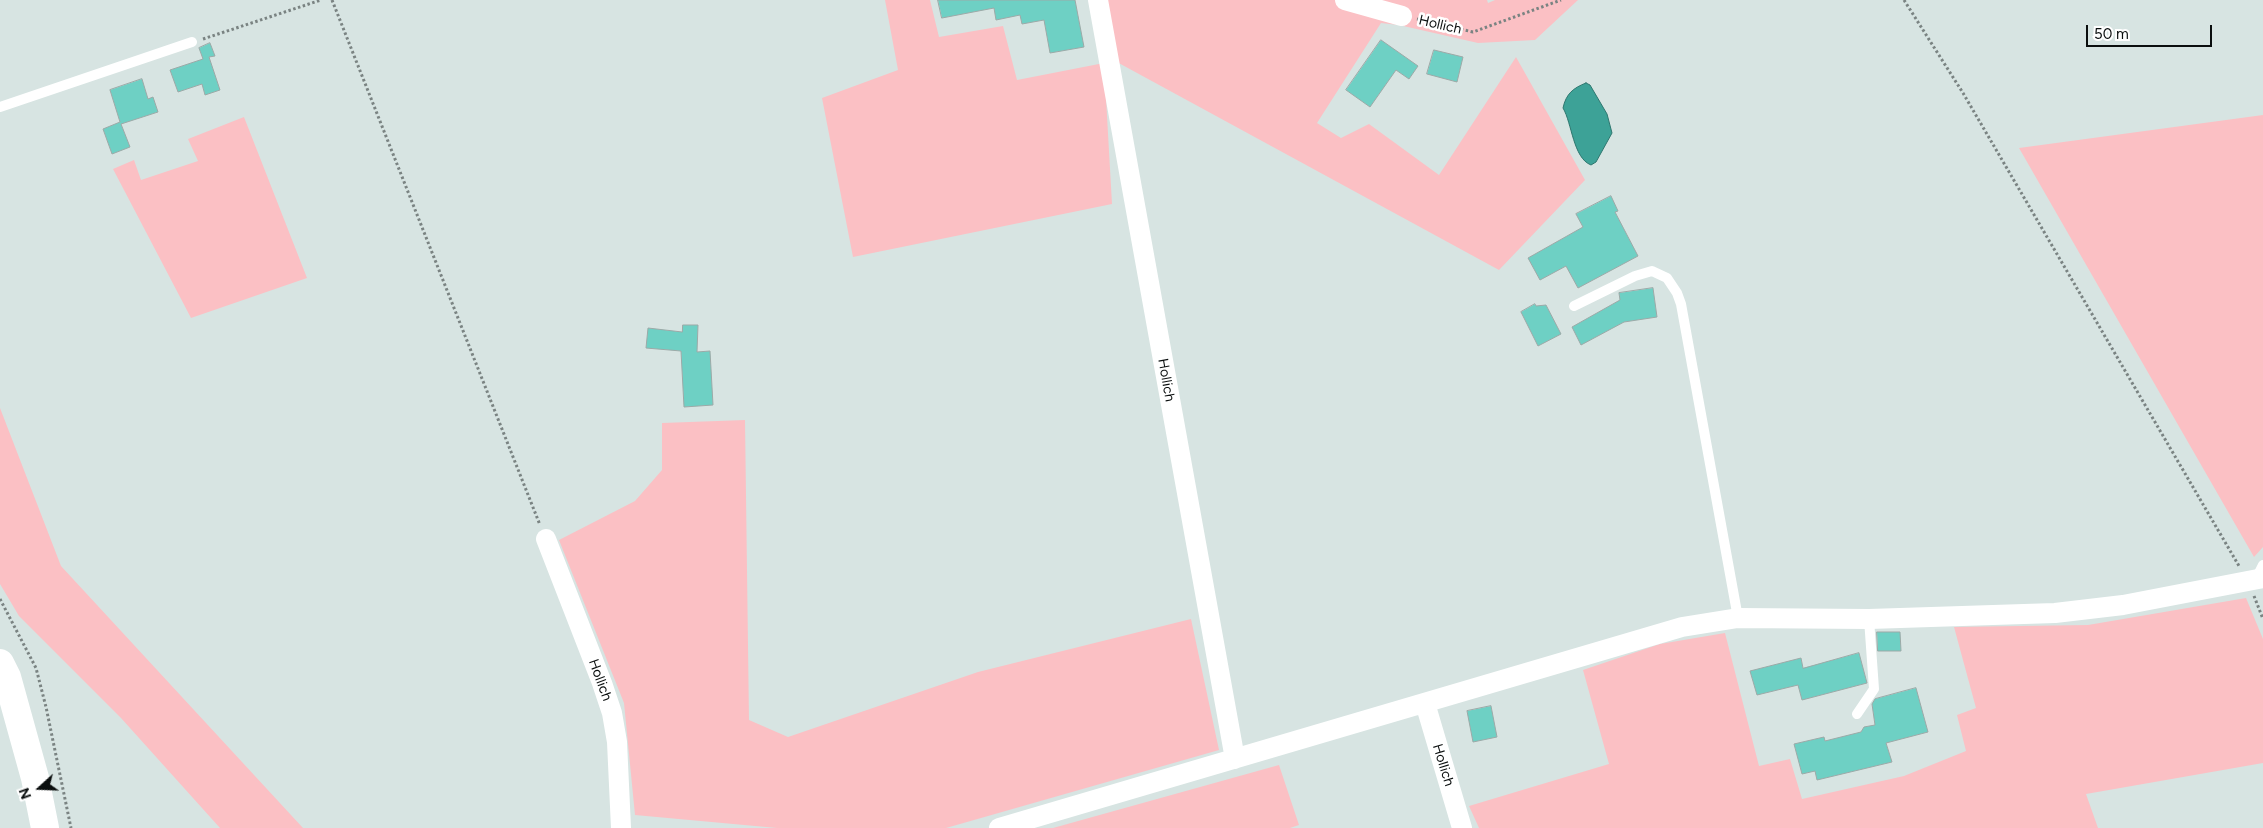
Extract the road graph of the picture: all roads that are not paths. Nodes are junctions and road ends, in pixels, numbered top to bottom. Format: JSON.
{"nodes":[{"id":1,"x":1098,"y":0,"type":"edge"},
{"id":2,"x":1345,"y":0,"type":"edge"},
{"id":3,"x":1402,"y":16,"type":"road end"},
{"id":4,"x":192,"y":42,"type":"road end"},
{"id":5,"x":0,"y":107,"type":"edge"},
{"id":6,"x":1574,"y":306,"type":"dead end"},
{"id":7,"x":546,"y":540,"type":"road end"},
{"id":8,"x":2257,"y":576,"type":"edge"},
{"id":9,"x":1738,"y":618,"type":"junction"},
{"id":10,"x":1868,"y":619,"type":"junction"},
{"id":11,"x":0,"y":663,"type":"edge"},
{"id":12,"x":1425,"y":703,"type":"junction"},
{"id":13,"x":1857,"y":714,"type":"dead end"},
{"id":14,"x":1235,"y":759,"type":"junction"},
{"id":15,"x":45,"y":828,"type":"edge"},
{"id":16,"x":621,"y":828,"type":"edge"},
{"id":17,"x":999,"y":828,"type":"edge"},
{"id":18,"x":1462,"y":828,"type":"edge"}],
"edges":[{"from":1,"to":14,"type":"street","name":"Hollich"},
{"from":2,"to":3,"type":"street","name":"Hollich"},
{"from":4,"to":5,"type":"lane"},
{"from":6,"to":9,"type":"lane"},
{"from":7,"to":16,"type":"street","name":"Hollich"},
{"from":8,"to":10,"type":"street"},
{"from":9,"to":10,"type":"street"},
{"from":9,"to":12,"type":"street"},
{"from":10,"to":13,"type":"lane"},
{"from":11,"to":15,"type":"main road"},
{"from":12,"to":14,"type":"street"},
{"from":12,"to":18,"type":"street","name":"Hollich"},
{"from":14,"to":17,"type":"street"}]}
